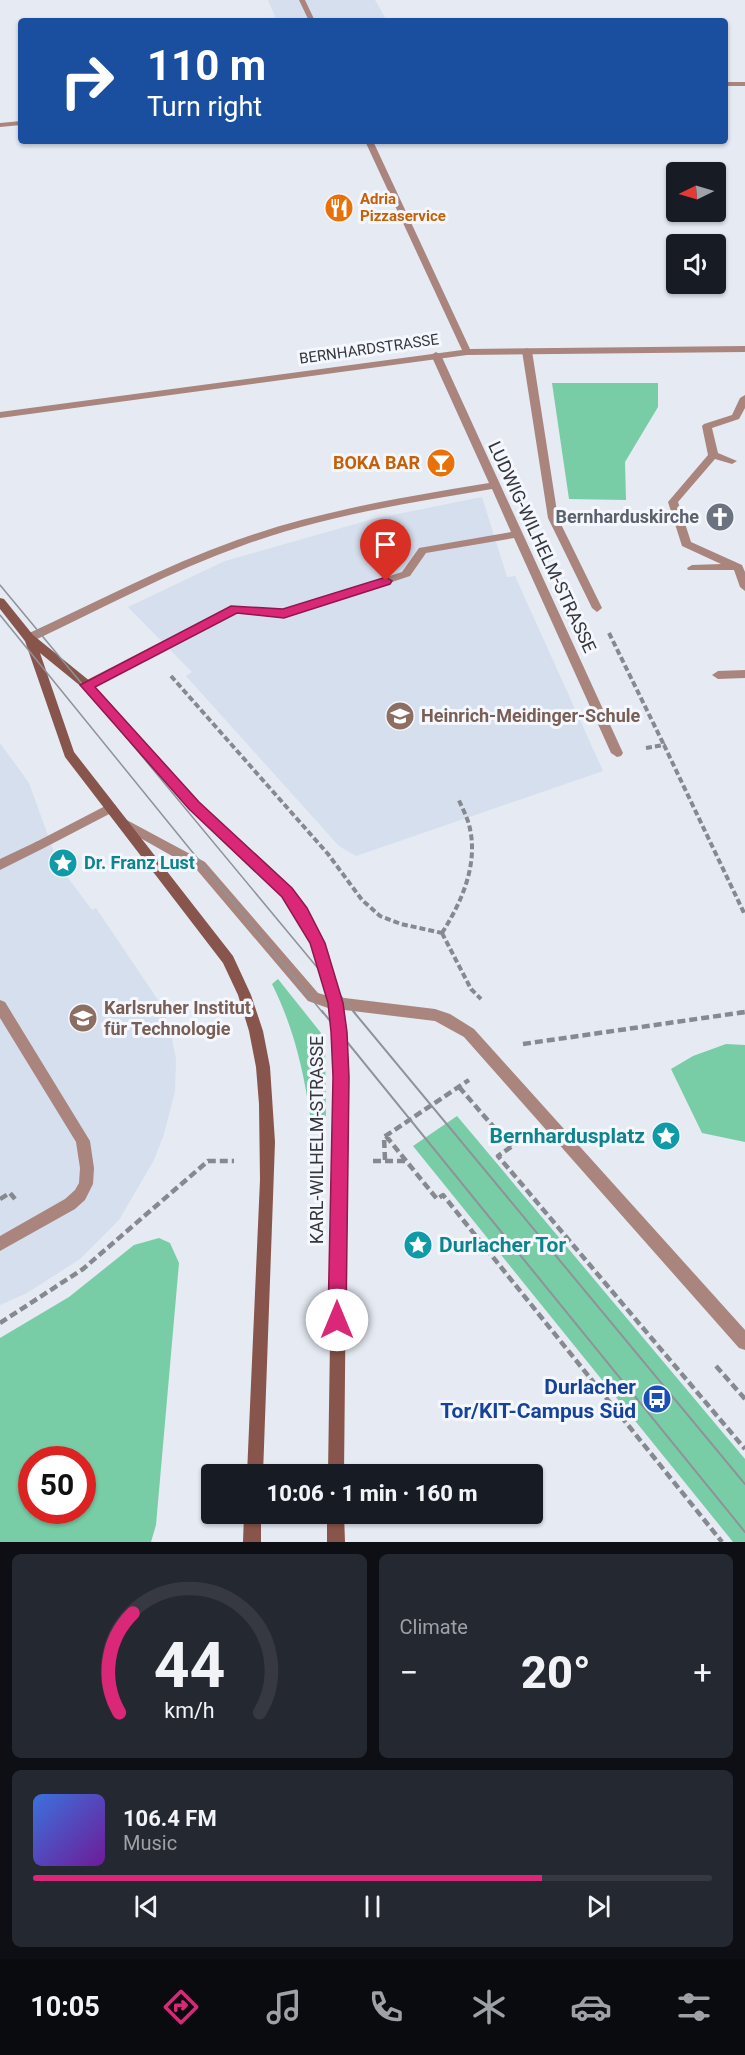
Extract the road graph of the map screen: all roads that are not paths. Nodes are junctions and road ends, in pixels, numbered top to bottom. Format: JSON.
{"nodes":[{"id":1,"x":302,"y":0,"type":"edge"},
{"id":2,"x":311,"y":18,"type":"edge"},
{"id":3,"x":728,"y":84,"type":"edge"},
{"id":4,"x":745,"y":84,"type":"edge"},
{"id":5,"x":18,"y":123,"type":"edge"},
{"id":6,"x":0,"y":125,"type":"edge"},
{"id":7,"x":370,"y":144,"type":"edge"},
{"id":8,"x":745,"y":349,"type":"edge"},
{"id":9,"x":527,"y":351,"type":"junction"},
{"id":10,"x":467,"y":352,"type":"junction"},
{"id":11,"x":436,"y":355,"type":"junction"},
{"id":12,"x":745,"y":398,"type":"edge"},
{"id":13,"x":0,"y":416,"type":"edge"},
{"id":14,"x":713,"y":455,"type":"junction"},
{"id":15,"x":732,"y":461,"type":"dead end"},
{"id":16,"x":495,"y":485,"type":"junction"},
{"id":17,"x":517,"y":534,"type":"junction"},
{"id":18,"x":692,"y":568,"type":"dead end"},
{"id":19,"x":741,"y":572,"type":"edge"},
{"id":20,"x":745,"y":587,"type":"edge"},
{"id":21,"x":0,"y":602,"type":"edge"},
{"id":22,"x":597,"y":608,"type":"road end"},
{"id":23,"x":29,"y":638,"type":"junction"},
{"id":24,"x":745,"y":674,"type":"edge"},
{"id":25,"x":718,"y":675,"type":"dead end"},
{"id":26,"x":87,"y":685,"type":"junction"},
{"id":27,"x":617,"y":753,"type":"road end"},
{"id":28,"x":111,"y":808,"type":"junction"},
{"id":29,"x":123,"y":823,"type":"junction"},
{"id":30,"x":0,"y":865,"type":"edge"},
{"id":31,"x":336,"y":1003,"type":"junction"},
{"id":32,"x":0,"y":1006,"type":"edge"},
{"id":33,"x":0,"y":1244,"type":"edge"},
{"id":34,"x":745,"y":1342,"type":"edge"},
{"id":35,"x":255,"y":1464,"type":"edge"},
{"id":36,"x":336,"y":1464,"type":"edge"},
{"id":37,"x":253,"y":1524,"type":"edge"},
{"id":38,"x":336,"y":1524,"type":"edge"},
{"id":39,"x":252,"y":1542,"type":"edge"},
{"id":40,"x":336,"y":1542,"type":"edge"}],
"edges":[{"from":1,"to":2,"type":"street"},
{"from":3,"to":4,"type":"street"},
{"from":5,"to":6,"type":"street"},
{"from":7,"to":10,"type":"street"},
{"from":8,"to":9,"type":"street","name":"BERNHARDSTRASSE"},
{"from":9,"to":10,"type":"street","name":"BERNHARDSTRASSE"},
{"from":9,"to":22,"type":"street","name":"LUDWIG-WILHELM-STRASSE"},
{"from":10,"to":11,"type":"street","name":"BERNHARDSTRASSE"},
{"from":11,"to":13,"type":"street","name":"BERNHARDSTRASSE"},
{"from":11,"to":16,"type":"street","name":"LUDWIG-WILHELM-STRASSE"},
{"from":12,"to":14,"type":"street"},
{"from":14,"to":15,"type":"street"},
{"from":14,"to":19,"type":"street"},
{"from":16,"to":17,"type":"street","name":"LUDWIG-WILHELM-STRASSE"},
{"from":16,"to":23,"type":"street"},
{"from":17,"to":26,"type":"street"},
{"from":17,"to":27,"type":"street","name":"LUDWIG-WILHELM-STRASSE"},
{"from":18,"to":19,"type":"street"},
{"from":19,"to":20,"type":"street"},
{"from":21,"to":23,"type":"main road","name":"KARL-WILHELM-STRASSE"},
{"from":23,"to":26,"type":"main road","name":"KARL-WILHELM-STRASSE"},
{"from":23,"to":28,"type":"main road","name":"KARL-WILHELM-STRASSE"},
{"from":24,"to":25,"type":"street"},
{"from":26,"to":31,"type":"main road","name":"KARL-WILHELM-STRASSE"},
{"from":28,"to":29,"type":"main road","name":"KARL-WILHELM-STRASSE"},
{"from":28,"to":30,"type":"street"},
{"from":29,"to":31,"type":"street"},
{"from":29,"to":35,"type":"main road","name":"KARL-WILHELM-STRASSE"},
{"from":31,"to":34,"type":"street"},
{"from":31,"to":36,"type":"main road","name":"KARL-WILHELM-STRASSE"},
{"from":32,"to":33,"type":"street"},
{"from":37,"to":39,"type":"main road"},
{"from":38,"to":40,"type":"main road"}]}
